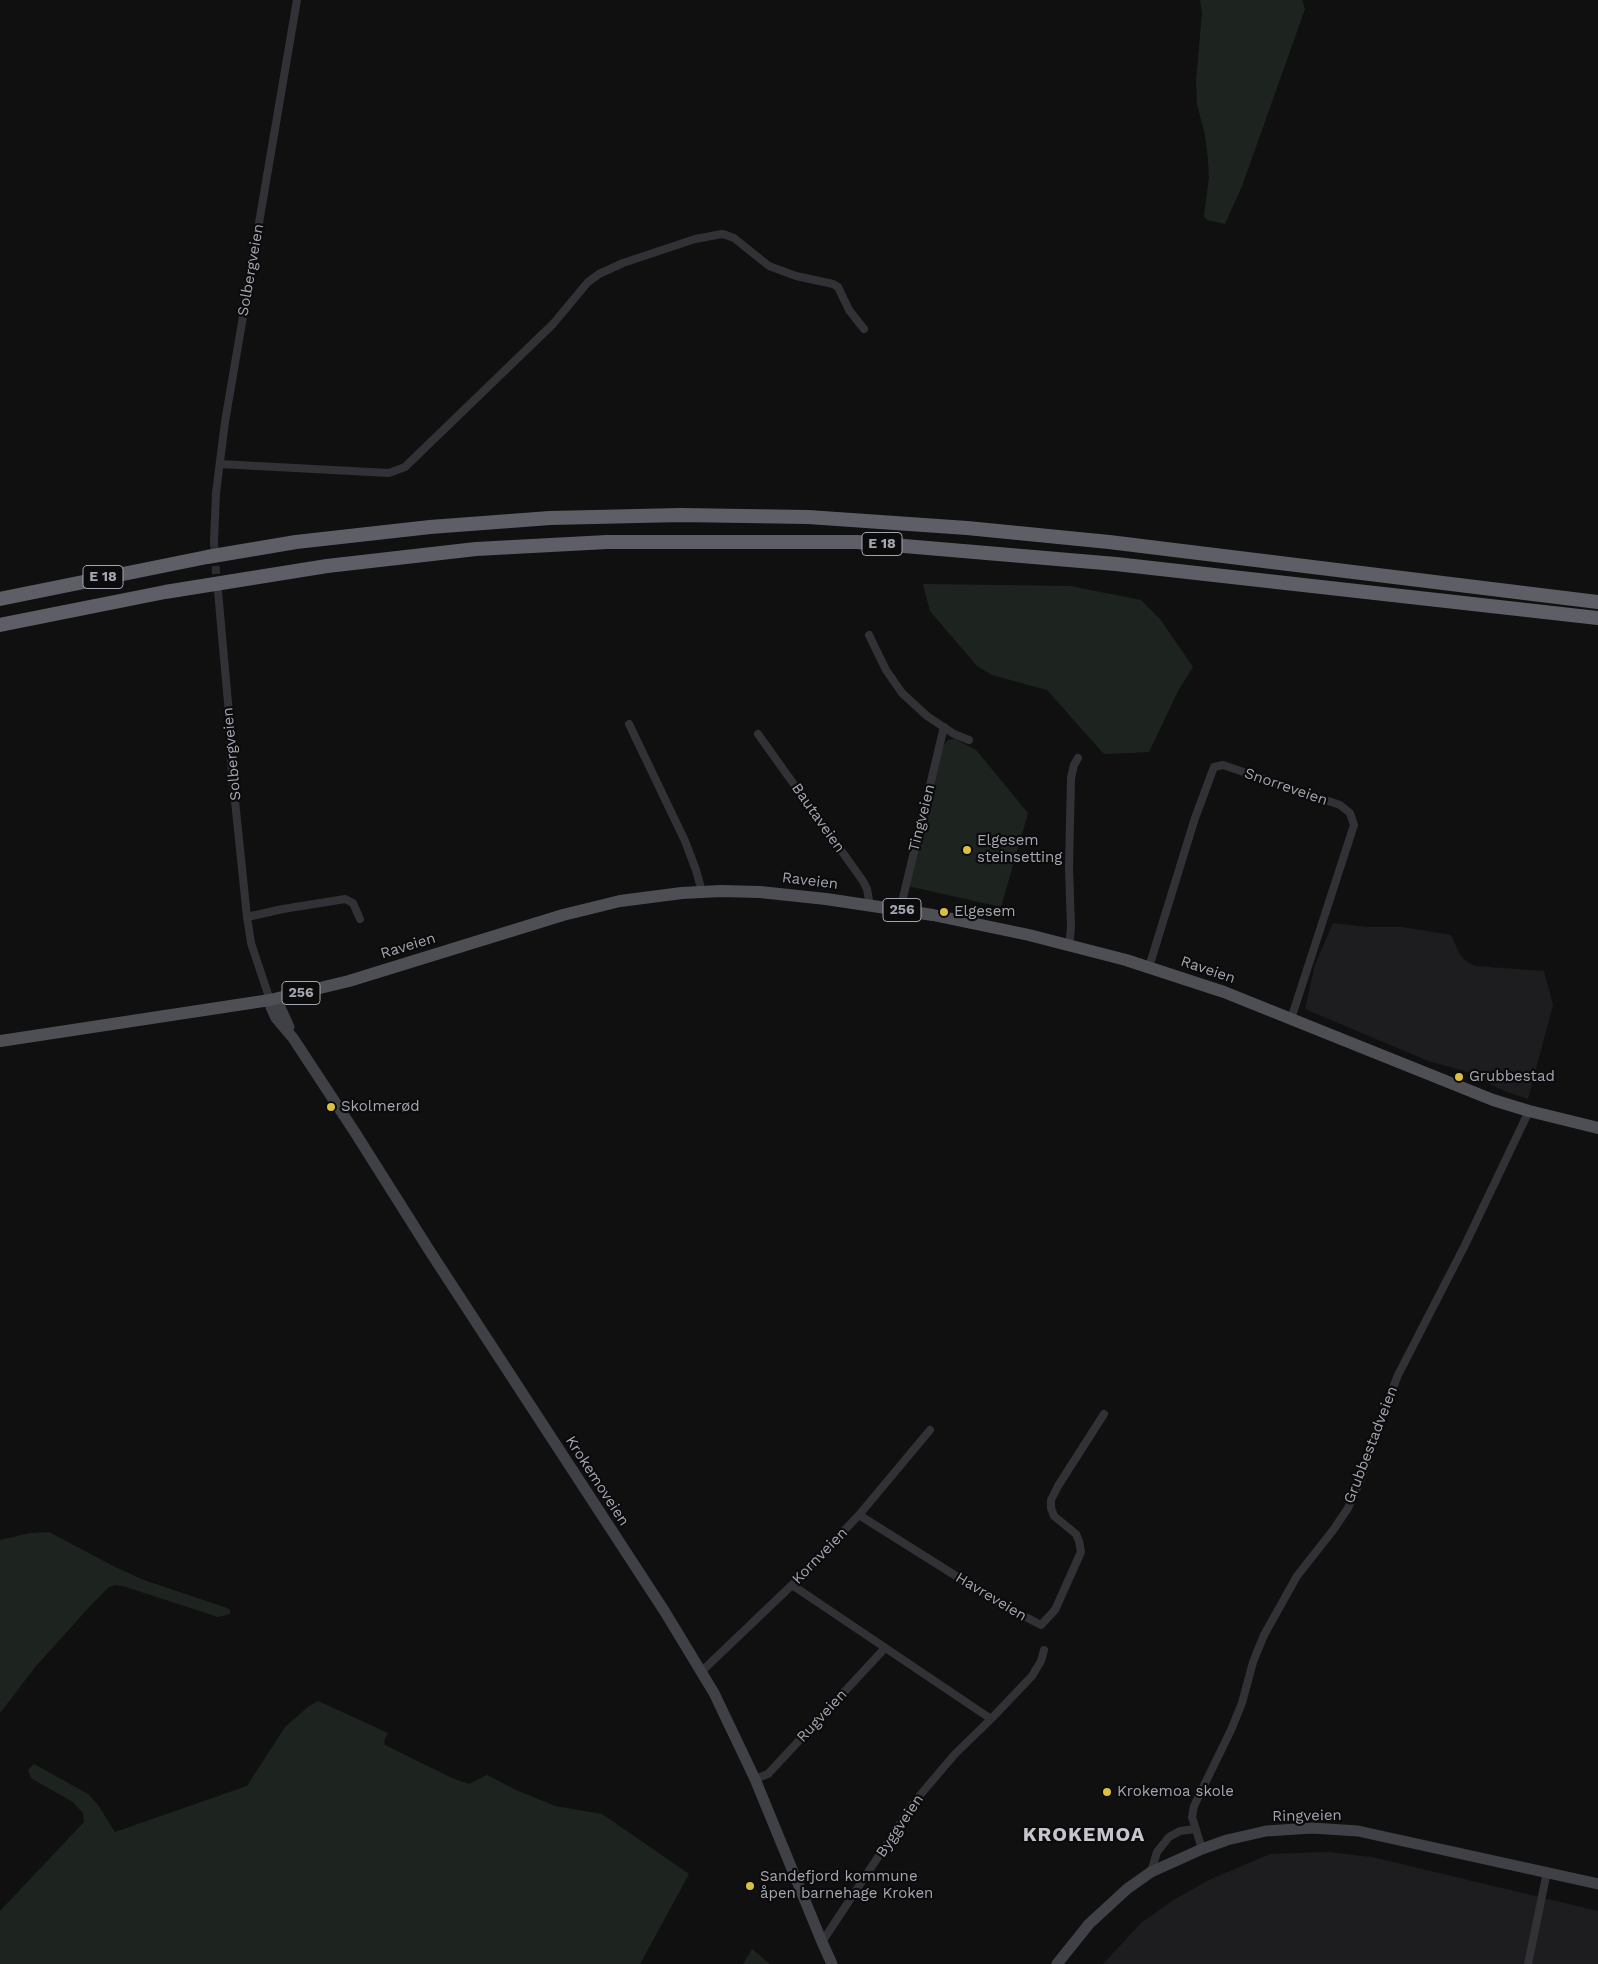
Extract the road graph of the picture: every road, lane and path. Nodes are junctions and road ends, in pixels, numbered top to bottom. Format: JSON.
{"nodes":[{"id":1,"x":297,"y":0,"type":"edge"},
{"id":2,"x":864,"y":329,"type":"dead end"},
{"id":3,"x":220,"y":464,"type":"junction"},
{"id":4,"x":214,"y":542,"type":"tunnel mouth"},
{"id":5,"x":218,"y":591,"type":"tunnel mouth"},
{"id":6,"x":0,"y":599,"type":"edge"},
{"id":7,"x":1598,"y":602,"type":"edge"},
{"id":8,"x":1598,"y":618,"type":"edge"},
{"id":9,"x":0,"y":625,"type":"edge"},
{"id":10,"x":869,"y":635,"type":"dead end"},
{"id":11,"x":630,"y":724,"type":"dead end"},
{"id":12,"x":944,"y":727,"type":"junction"},
{"id":13,"x":758,"y":734,"type":"dead end"},
{"id":14,"x":969,"y":740,"type":"dead end"},
{"id":15,"x":1078,"y":758,"type":"dead end"},
{"id":16,"x":702,"y":892,"type":"junction"},
{"id":17,"x":870,"y":906,"type":"junction"},
{"id":18,"x":900,"y":910,"type":"junction"},
{"id":19,"x":247,"y":917,"type":"junction"},
{"id":20,"x":360,"y":919,"type":"dead end"},
{"id":21,"x":1068,"y":945,"type":"junction"},
{"id":22,"x":1149,"y":967,"type":"junction"},
{"id":23,"x":270,"y":1000,"type":"junction"},
{"id":24,"x":1291,"y":1019,"type":"junction"},
{"id":25,"x":0,"y":1041,"type":"edge"},
{"id":26,"x":1529,"y":1111,"type":"junction"},
{"id":27,"x":1598,"y":1128,"type":"edge"},
{"id":28,"x":1104,"y":1414,"type":"dead end"},
{"id":29,"x":930,"y":1430,"type":"dead end"},
{"id":30,"x":859,"y":1515,"type":"junction"},
{"id":31,"x":792,"y":1585,"type":"junction"},
{"id":32,"x":884,"y":1648,"type":"junction"},
{"id":33,"x":1044,"y":1650,"type":"dead end"},
{"id":34,"x":702,"y":1672,"type":"junction"},
{"id":35,"x":990,"y":1720,"type":"junction"},
{"id":36,"x":755,"y":1778,"type":"junction"},
{"id":37,"x":1195,"y":1829,"type":"junction"},
{"id":38,"x":1202,"y":1849,"type":"junction"},
{"id":39,"x":1151,"y":1872,"type":"junction"},
{"id":40,"x":1547,"y":1872,"type":"junction"},
{"id":41,"x":1598,"y":1884,"type":"edge"},
{"id":42,"x":822,"y":1942,"type":"junction"},
{"id":43,"x":832,"y":1964,"type":"edge"},
{"id":44,"x":1056,"y":1964,"type":"edge"},
{"id":45,"x":1528,"y":1964,"type":"edge"}],
"edges":[{"from":1,"to":3,"type":"street","name":"Solbergveien"},
{"from":2,"to":3,"type":"street"},
{"from":3,"to":4,"type":"street","name":"Solbergveien"},
{"from":5,"to":19,"type":"street","name":"Solbergveien"},
{"from":6,"to":7,"type":"highway","number":"E 18"},
{"from":8,"to":9,"type":"highway","number":"E 18"},
{"from":10,"to":12,"type":"street"},
{"from":11,"to":16,"type":"street"},
{"from":12,"to":14,"type":"street"},
{"from":12,"to":18,"type":"street","name":"Tingveien"},
{"from":13,"to":17,"type":"street","name":"Bautaveien"},
{"from":15,"to":21,"type":"street"},
{"from":16,"to":17,"type":"main road","name":"Raveien","number":"256"},
{"from":16,"to":23,"type":"main road","name":"Raveien","number":"256"},
{"from":17,"to":18,"type":"main road","name":"Raveien","number":"256"},
{"from":18,"to":21,"type":"main road","name":"Raveien","number":"256"},
{"from":19,"to":20,"type":"street"},
{"from":19,"to":23,"type":"street","name":"Solbergveien"},
{"from":21,"to":22,"type":"main road","name":"Raveien","number":"256"},
{"from":22,"to":24,"type":"main road","name":"Raveien","number":"256"},
{"from":22,"to":24,"type":"street","name":"Snorreveien"},
{"from":23,"to":25,"type":"main road","name":"Raveien","number":"256"},
{"from":23,"to":34,"type":"main road","name":"Krokemoveien"},
{"from":24,"to":26,"type":"main road","name":"Raveien","number":"256"},
{"from":26,"to":27,"type":"main road","name":"Raveien","number":"256"},
{"from":26,"to":37,"type":"street","name":"Grubbestadveien"},
{"from":28,"to":30,"type":"street","name":"Havreveien"},
{"from":29,"to":30,"type":"street","name":"Kornveien"},
{"from":30,"to":31,"type":"street","name":"Kornveien"},
{"from":31,"to":32,"type":"street"},
{"from":31,"to":34,"type":"street","name":"Kornveien"},
{"from":32,"to":35,"type":"street"},
{"from":32,"to":36,"type":"street","name":"Rugveien"},
{"from":33,"to":35,"type":"street","name":"Byggveien"},
{"from":34,"to":36,"type":"main road","name":"Krokemoveien"},
{"from":35,"to":42,"type":"street","name":"Byggveien"},
{"from":36,"to":42,"type":"main road","name":"Krokemoveien"},
{"from":37,"to":38,"type":"street","name":"Grubbestadveien"},
{"from":37,"to":39,"type":"street"},
{"from":38,"to":39,"type":"main road","name":"Ringveien"},
{"from":38,"to":40,"type":"main road","name":"Ringveien"},
{"from":39,"to":44,"type":"main road","name":"Ringveien"},
{"from":40,"to":41,"type":"main road","name":"Ringveien"},
{"from":40,"to":45,"type":"street"},
{"from":42,"to":43,"type":"main road","name":"Krokemoveien"}]}
